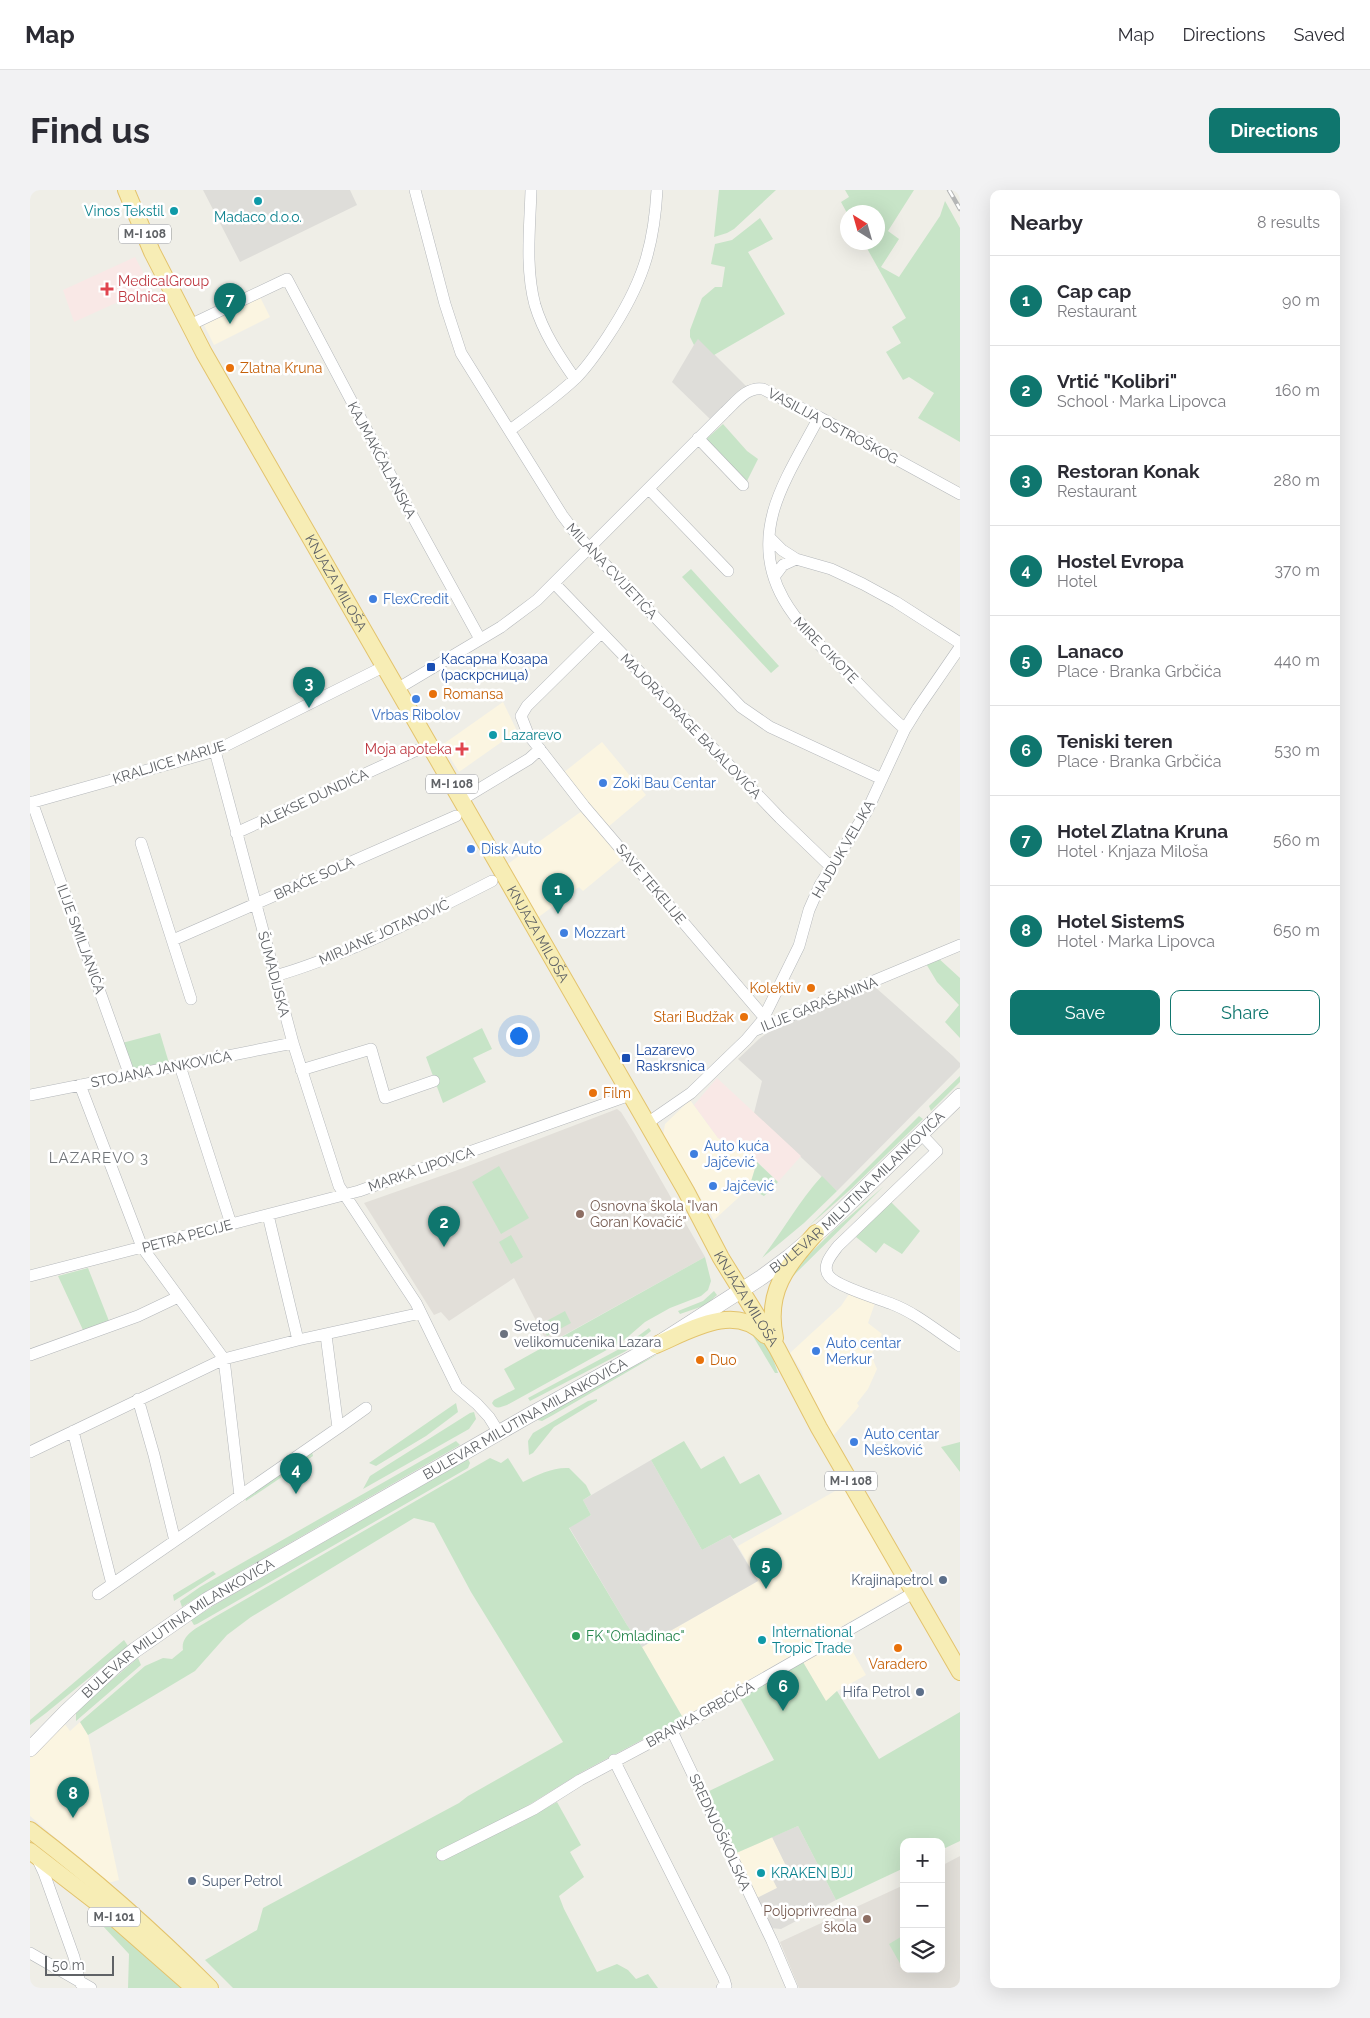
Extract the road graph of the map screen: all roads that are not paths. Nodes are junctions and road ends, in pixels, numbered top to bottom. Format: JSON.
{"nodes":[{"id":1,"x":126,"y":190,"type":"edge"},
{"id":2,"x":415,"y":190,"type":"edge"},
{"id":3,"x":531,"y":190,"type":"edge"},
{"id":4,"x":657,"y":190,"type":"edge"},
{"id":5,"x":190,"y":324,"type":"junction"},
{"id":6,"x":575,"y":379,"type":"junction"},
{"id":7,"x":819,"y":417,"type":"junction"},
{"id":8,"x":510,"y":430,"type":"junction"},
{"id":9,"x":698,"y":438,"type":"junction"},
{"id":10,"x":743,"y":485,"type":"dead end"},
{"id":11,"x":649,"y":489,"type":"junction"},
{"id":12,"x":960,"y":494,"type":"edge"},
{"id":13,"x":769,"y":537,"type":"junction"},
{"id":14,"x":588,"y":547,"type":"junction"},
{"id":15,"x":796,"y":559,"type":"junction"},
{"id":16,"x":728,"y":571,"type":"dead end"},
{"id":17,"x":774,"y":577,"type":"junction"},
{"id":18,"x":554,"y":583,"type":"junction"},
{"id":19,"x":601,"y":633,"type":"junction"},
{"id":20,"x":480,"y":639,"type":"junction"},
{"id":21,"x":960,"y":645,"type":"edge"},
{"id":22,"x":383,"y":667,"type":"junction"},
{"id":23,"x":397,"y":689,"type":"junction"},
{"id":24,"x":906,"y":729,"type":"junction"},
{"id":25,"x":417,"y":750,"type":"dead end"},
{"id":26,"x":540,"y":750,"type":"junction"},
{"id":27,"x":215,"y":751,"type":"junction"},
{"id":28,"x":882,"y":779,"type":"junction"},
{"id":29,"x":461,"y":800,"type":"junction"},
{"id":30,"x":31,"y":803,"type":"edge"},
{"id":31,"x":456,"y":816,"type":"dead end"},
{"id":32,"x":236,"y":833,"type":"junction"},
{"id":33,"x":141,"y":843,"type":"dead end"},
{"id":34,"x":831,"y":867,"type":"junction"},
{"id":35,"x":492,"y":881,"type":"dead end"},
{"id":36,"x":255,"y":905,"type":"junction"},
{"id":37,"x":173,"y":940,"type":"junction"},
{"id":38,"x":960,"y":945,"type":"edge"},
{"id":39,"x":274,"y":976,"type":"junction"},
{"id":40,"x":191,"y":999,"type":"dead end"},
{"id":41,"x":764,"y":1017,"type":"junction"},
{"id":42,"x":755,"y":1031,"type":"junction"},
{"id":43,"x":293,"y":1043,"type":"junction"},
{"id":44,"x":180,"y":1066,"type":"junction"},
{"id":45,"x":301,"y":1070,"type":"junction"},
{"id":46,"x":130,"y":1076,"type":"junction"},
{"id":47,"x":434,"y":1081,"type":"dead end"},
{"id":48,"x":80,"y":1086,"type":"junction"},
{"id":49,"x":30,"y":1095,"type":"edge"},
{"id":50,"x":630,"y":1095,"type":"junction"},
{"id":51,"x":960,"y":1096,"type":"edge"},
{"id":52,"x":646,"y":1124,"type":"junction"},
{"id":53,"x":922,"y":1135,"type":"junction"},
{"id":54,"x":344,"y":1194,"type":"junction"},
{"id":55,"x":268,"y":1215,"type":"junction"},
{"id":56,"x":231,"y":1224,"type":"junction"},
{"id":57,"x":816,"y":1234,"type":"junction"},
{"id":58,"x":142,"y":1247,"type":"junction"},
{"id":59,"x":30,"y":1276,"type":"edge"},
{"id":60,"x":742,"y":1289,"type":"junction"},
{"id":61,"x":178,"y":1297,"type":"junction"},
{"id":62,"x":421,"y":1313,"type":"junction"},
{"id":63,"x":326,"y":1334,"type":"junction"},
{"id":64,"x":298,"y":1340,"type":"junction"},
{"id":65,"x":656,"y":1345,"type":"junction"},
{"id":66,"x":960,"y":1346,"type":"edge"},
{"id":67,"x":777,"y":1348,"type":"junction"},
{"id":68,"x":30,"y":1355,"type":"edge"},
{"id":69,"x":224,"y":1359,"type":"junction"},
{"id":70,"x":138,"y":1399,"type":"junction"},
{"id":71,"x":366,"y":1408,"type":"dead end"},
{"id":72,"x":338,"y":1428,"type":"junction"},
{"id":73,"x":73,"y":1431,"type":"junction"},
{"id":74,"x":499,"y":1433,"type":"junction"},
{"id":75,"x":30,"y":1452,"type":"edge"},
{"id":76,"x":240,"y":1496,"type":"junction"},
{"id":77,"x":175,"y":1541,"type":"junction"},
{"id":78,"x":112,"y":1584,"type":"junction"},
{"id":79,"x":914,"y":1592,"type":"junction"},
{"id":80,"x":98,"y":1594,"type":"dead end"},
{"id":81,"x":960,"y":1672,"type":"edge"},
{"id":82,"x":66,"y":1712,"type":"junction"},
{"id":83,"x":672,"y":1730,"type":"junction"},
{"id":84,"x":30,"y":1733,"type":"edge"},
{"id":85,"x":30,"y":1749,"type":"edge"},
{"id":86,"x":614,"y":1760,"type":"junction"},
{"id":87,"x":30,"y":1819,"type":"edge"},
{"id":88,"x":30,"y":1830,"type":"edge"},
{"id":89,"x":33,"y":1854,"type":"edge"},
{"id":90,"x":442,"y":1855,"type":"dead end"},
{"id":91,"x":64,"y":1856,"type":"junction"},
{"id":92,"x":30,"y":1953,"type":"edge"},
{"id":93,"x":86,"y":1985,"type":"edge"},
{"id":94,"x":194,"y":1988,"type":"edge"},
{"id":95,"x":210,"y":1988,"type":"edge"},
{"id":96,"x":722,"y":1988,"type":"edge"},
{"id":97,"x":792,"y":1988,"type":"edge"}],
"edges":[{"from":1,"to":5,"type":"main road","name":"KNJAZA MILOŠA","number":"M-I 108"},
{"from":2,"to":8,"type":"street","name":"MILANA CVIJETIĆA"},
{"from":3,"to":6,"type":"street"},
{"from":4,"to":6,"type":"street"},
{"from":5,"to":20,"type":"street","name":"KAJMAKČALANSKA"},
{"from":5,"to":22,"type":"main road","name":"KNJAZA MILOŠA","number":"M-I 108"},
{"from":6,"to":8,"type":"street"},
{"from":7,"to":9,"type":"street","name":"VASILIJA OSTROŠKOG"},
{"from":7,"to":12,"type":"street","name":"VASILIJA OSTROŠKOG"},
{"from":7,"to":13,"type":"street","name":"MIRE CIKOTE"},
{"from":8,"to":14,"type":"street","name":"MILANA CVIJETIĆA"},
{"from":9,"to":10,"type":"street"},
{"from":9,"to":11,"type":"street","name":"VASILIJA OSTROŠKOG"},
{"from":11,"to":14,"type":"street","name":"VASILIJA OSTROŠKOG"},
{"from":11,"to":16,"type":"street"},
{"from":13,"to":15,"type":"street"},
{"from":13,"to":17,"type":"street","name":"MIRE CIKOTE"},
{"from":14,"to":18,"type":"street","name":"VASILIJA OSTROŠKOG"},
{"from":14,"to":28,"type":"street","name":"MILANA CVIJETIĆA"},
{"from":15,"to":17,"type":"street"},
{"from":15,"to":21,"type":"street"},
{"from":17,"to":24,"type":"street","name":"MIRE CIKOTE"},
{"from":18,"to":19,"type":"street","name":"MAJORA DRAGE BAJALOVIĆA"},
{"from":18,"to":20,"type":"street","name":"VASILIJA OSTROŠKOG"},
{"from":19,"to":26,"type":"street","name":"SAVE TEKELIJE"},
{"from":19,"to":34,"type":"street","name":"MAJORA DRAGE BAJALOVIĆA"},
{"from":20,"to":23,"type":"street","name":"VASILIJA OSTROŠKOG"},
{"from":21,"to":24,"type":"street","name":"HAJDUK VELJKA"},
{"from":22,"to":23,"type":"main road","name":"KNJAZA MILOŠA","number":"M-I 108"},
{"from":22,"to":27,"type":"street","name":"KRALJICE MARIJE"},
{"from":23,"to":29,"type":"main road","name":"KNJAZA MILOŠA","number":"M-I 108"},
{"from":24,"to":28,"type":"street","name":"HAJDUK VELJKA"},
{"from":25,"to":32,"type":"street","name":"ALEKSE DUNDIĆA"},
{"from":26,"to":29,"type":"street"},
{"from":26,"to":41,"type":"street","name":"SAVE TEKELIJE"},
{"from":27,"to":30,"type":"street","name":"KRALJICE MARIJE"},
{"from":27,"to":32,"type":"street","name":"ŠUMADIJSKA"},
{"from":28,"to":34,"type":"street","name":"HAJDUK VELJKA"},
{"from":29,"to":50,"type":"main road","name":"KNJAZA MILOŠA","number":"M-I 108"},
{"from":30,"to":46,"type":"street","name":"ILIJE SMILJANIĆA"},
{"from":31,"to":36,"type":"street","name":"BRAĆE SOLA"},
{"from":32,"to":36,"type":"street","name":"ŠUMADIJSKA"},
{"from":33,"to":37,"type":"street"},
{"from":34,"to":41,"type":"street","name":"HAJDUK VELJKA"},
{"from":35,"to":39,"type":"street","name":"MIRJANE JOTANOVIĆ"},
{"from":36,"to":37,"type":"street","name":"BRAĆE SOLA"},
{"from":36,"to":39,"type":"street","name":"ŠUMADIJSKA"},
{"from":37,"to":40,"type":"street"},
{"from":38,"to":42,"type":"street","name":"ILIJE GARAŠANINA"},
{"from":39,"to":43,"type":"street","name":"ŠUMADIJSKA"},
{"from":41,"to":42,"type":"street","name":"HAJDUK VELJKA"},
{"from":42,"to":52,"type":"street","name":"ILIJE GARAŠANINA"},
{"from":43,"to":44,"type":"street","name":"STOJANA JANKOVIĆA"},
{"from":43,"to":45,"type":"street","name":"ŠUMADIJSKA"},
{"from":44,"to":46,"type":"street","name":"STOJANA JANKOVIĆA"},
{"from":44,"to":56,"type":"street"},
{"from":45,"to":47,"type":"street"},
{"from":45,"to":54,"type":"street","name":"ŠUMADIJSKA"},
{"from":46,"to":48,"type":"street","name":"STOJANA JANKOVIĆA"},
{"from":48,"to":49,"type":"street","name":"STOJANA JANKOVIĆA"},
{"from":48,"to":58,"type":"street"},
{"from":50,"to":52,"type":"main road","name":"KNJAZA MILOŠA","number":"M-I 108"},
{"from":50,"to":54,"type":"street","name":"MARKA LIPOVCA"},
{"from":51,"to":53,"type":"street","name":"BULEVAR MILUTINA MILANKOVIĆA"},
{"from":52,"to":60,"type":"main road","name":"KNJAZA MILOŠA","number":"M-I 108"},
{"from":53,"to":57,"type":"street","name":"BULEVAR MILUTINA MILANKOVIĆA"},
{"from":53,"to":66,"type":"street"},
{"from":54,"to":55,"type":"street","name":"PETRA PECIJE"},
{"from":54,"to":62,"type":"street"},
{"from":55,"to":56,"type":"street","name":"PETRA PECIJE"},
{"from":55,"to":64,"type":"street"},
{"from":56,"to":58,"type":"street","name":"PETRA PECIJE"},
{"from":57,"to":60,"type":"street","name":"BULEVAR MILUTINA MILANKOVIĆA"},
{"from":57,"to":67,"type":"main road"},
{"from":58,"to":59,"type":"street","name":"PETRA PECIJE"},
{"from":58,"to":61,"type":"street"},
{"from":60,"to":65,"type":"street","name":"BULEVAR MILUTINA MILANKOVIĆA"},
{"from":60,"to":67,"type":"main road","name":"KNJAZA MILOŠA","number":"M-I 108"},
{"from":61,"to":68,"type":"street"},
{"from":61,"to":69,"type":"street"},
{"from":62,"to":63,"type":"street"},
{"from":62,"to":74,"type":"street"},
{"from":63,"to":64,"type":"street"},
{"from":63,"to":72,"type":"street"},
{"from":64,"to":69,"type":"street"},
{"from":65,"to":67,"type":"main road"},
{"from":65,"to":74,"type":"street","name":"BULEVAR MILUTINA MILANKOVIĆA"},
{"from":67,"to":79,"type":"main road","name":"KNJAZA MILOŠA","number":"M-I 108"},
{"from":69,"to":70,"type":"street"},
{"from":69,"to":76,"type":"street"},
{"from":70,"to":73,"type":"street"},
{"from":70,"to":77,"type":"street"},
{"from":71,"to":72,"type":"street"},
{"from":72,"to":76,"type":"street"},
{"from":73,"to":75,"type":"street"},
{"from":73,"to":78,"type":"street"},
{"from":74,"to":82,"type":"street","name":"BULEVAR MILUTINA MILANKOVIĆA"},
{"from":76,"to":77,"type":"street"},
{"from":77,"to":78,"type":"street"},
{"from":78,"to":80,"type":"street"},
{"from":79,"to":81,"type":"main road","name":"KNJAZA MILOŠA","number":"M-I 108"},
{"from":79,"to":83,"type":"street","name":"BRANKA GRBČIĆA"},
{"from":82,"to":84,"type":"street","name":"BULEVAR MILUTINA MILANKOVIĆA"},
{"from":82,"to":85,"type":"street","name":"BULEVAR MILUTINA MILANKOVIĆA"},
{"from":83,"to":86,"type":"street","name":"BRANKA GRBČIĆA"},
{"from":83,"to":97,"type":"street","name":"SREDNJOŠKOLSKA"},
{"from":86,"to":90,"type":"street","name":"BRANKA GRBČIĆA"},
{"from":86,"to":96,"type":"street"},
{"from":87,"to":91,"type":"main road"},
{"from":88,"to":91,"type":"main road","number":"M-I 101"},
{"from":89,"to":93,"type":"street"},
{"from":89,"to":94,"type":"main road","number":"M-I 101"},
{"from":91,"to":95,"type":"main road","number":"M-I 101"},
{"from":92,"to":93,"type":"street"}]}
